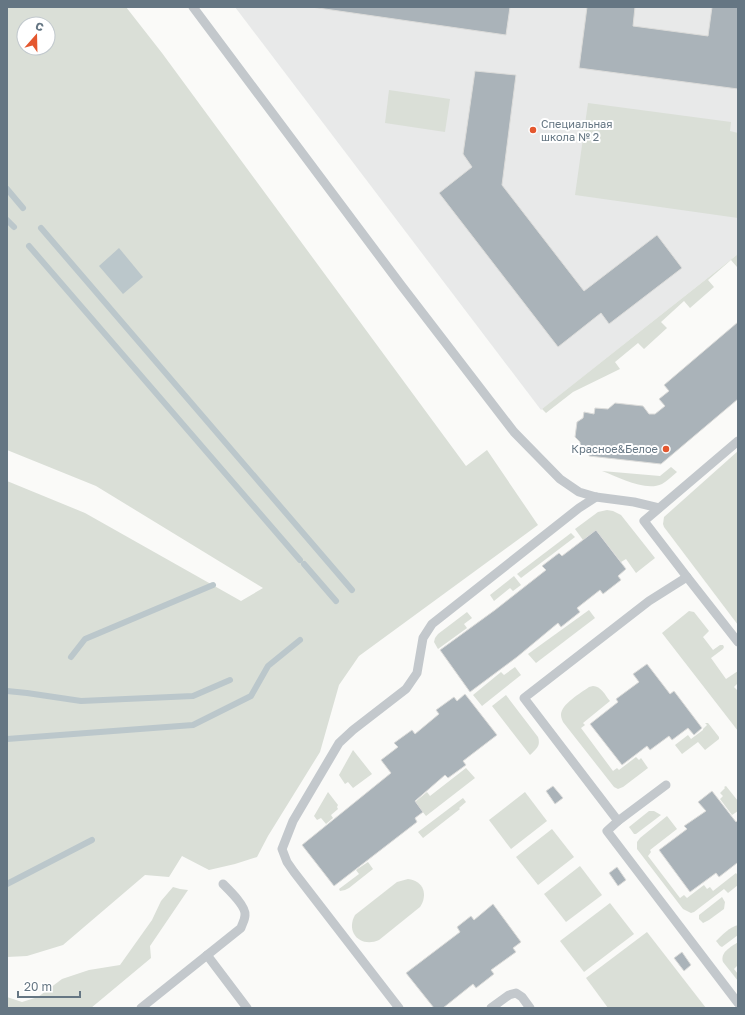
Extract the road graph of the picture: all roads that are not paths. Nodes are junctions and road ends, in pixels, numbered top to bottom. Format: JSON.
{"nodes":[{"id":1,"x":193,"y":7,"type":"edge"},
{"id":2,"x":738,"y":441,"type":"edge"},
{"id":3,"x":596,"y":497,"type":"junction"},
{"id":4,"x":659,"y":508,"type":"junction"},
{"id":5,"x":687,"y":578,"type":"junction"},
{"id":6,"x":738,"y":642,"type":"edge"},
{"id":7,"x":666,"y":785,"type":"dead end"},
{"id":8,"x":618,"y":821,"type":"junction"},
{"id":9,"x":223,"y":884,"type":"dead end"},
{"id":10,"x":207,"y":955,"type":"junction"},
{"id":11,"x":738,"y":1004,"type":"edge"},
{"id":12,"x":141,"y":1008,"type":"edge"},
{"id":13,"x":247,"y":1008,"type":"edge"},
{"id":14,"x":399,"y":1008,"type":"edge"},
{"id":15,"x":491,"y":1008,"type":"edge"},
{"id":16,"x":530,"y":1008,"type":"edge"}],
"edges":[{"from":1,"to":3,"type":"lane"},
{"from":2,"to":4,"type":"lane"},
{"from":3,"to":4,"type":"lane"},
{"from":3,"to":14,"type":"lane"},
{"from":4,"to":5,"type":"lane"},
{"from":5,"to":6,"type":"lane"},
{"from":5,"to":8,"type":"lane"},
{"from":7,"to":8,"type":"lane"},
{"from":8,"to":11,"type":"lane"},
{"from":9,"to":10,"type":"lane"},
{"from":10,"to":12,"type":"lane"},
{"from":10,"to":13,"type":"lane"},
{"from":15,"to":16,"type":"lane"}]}
